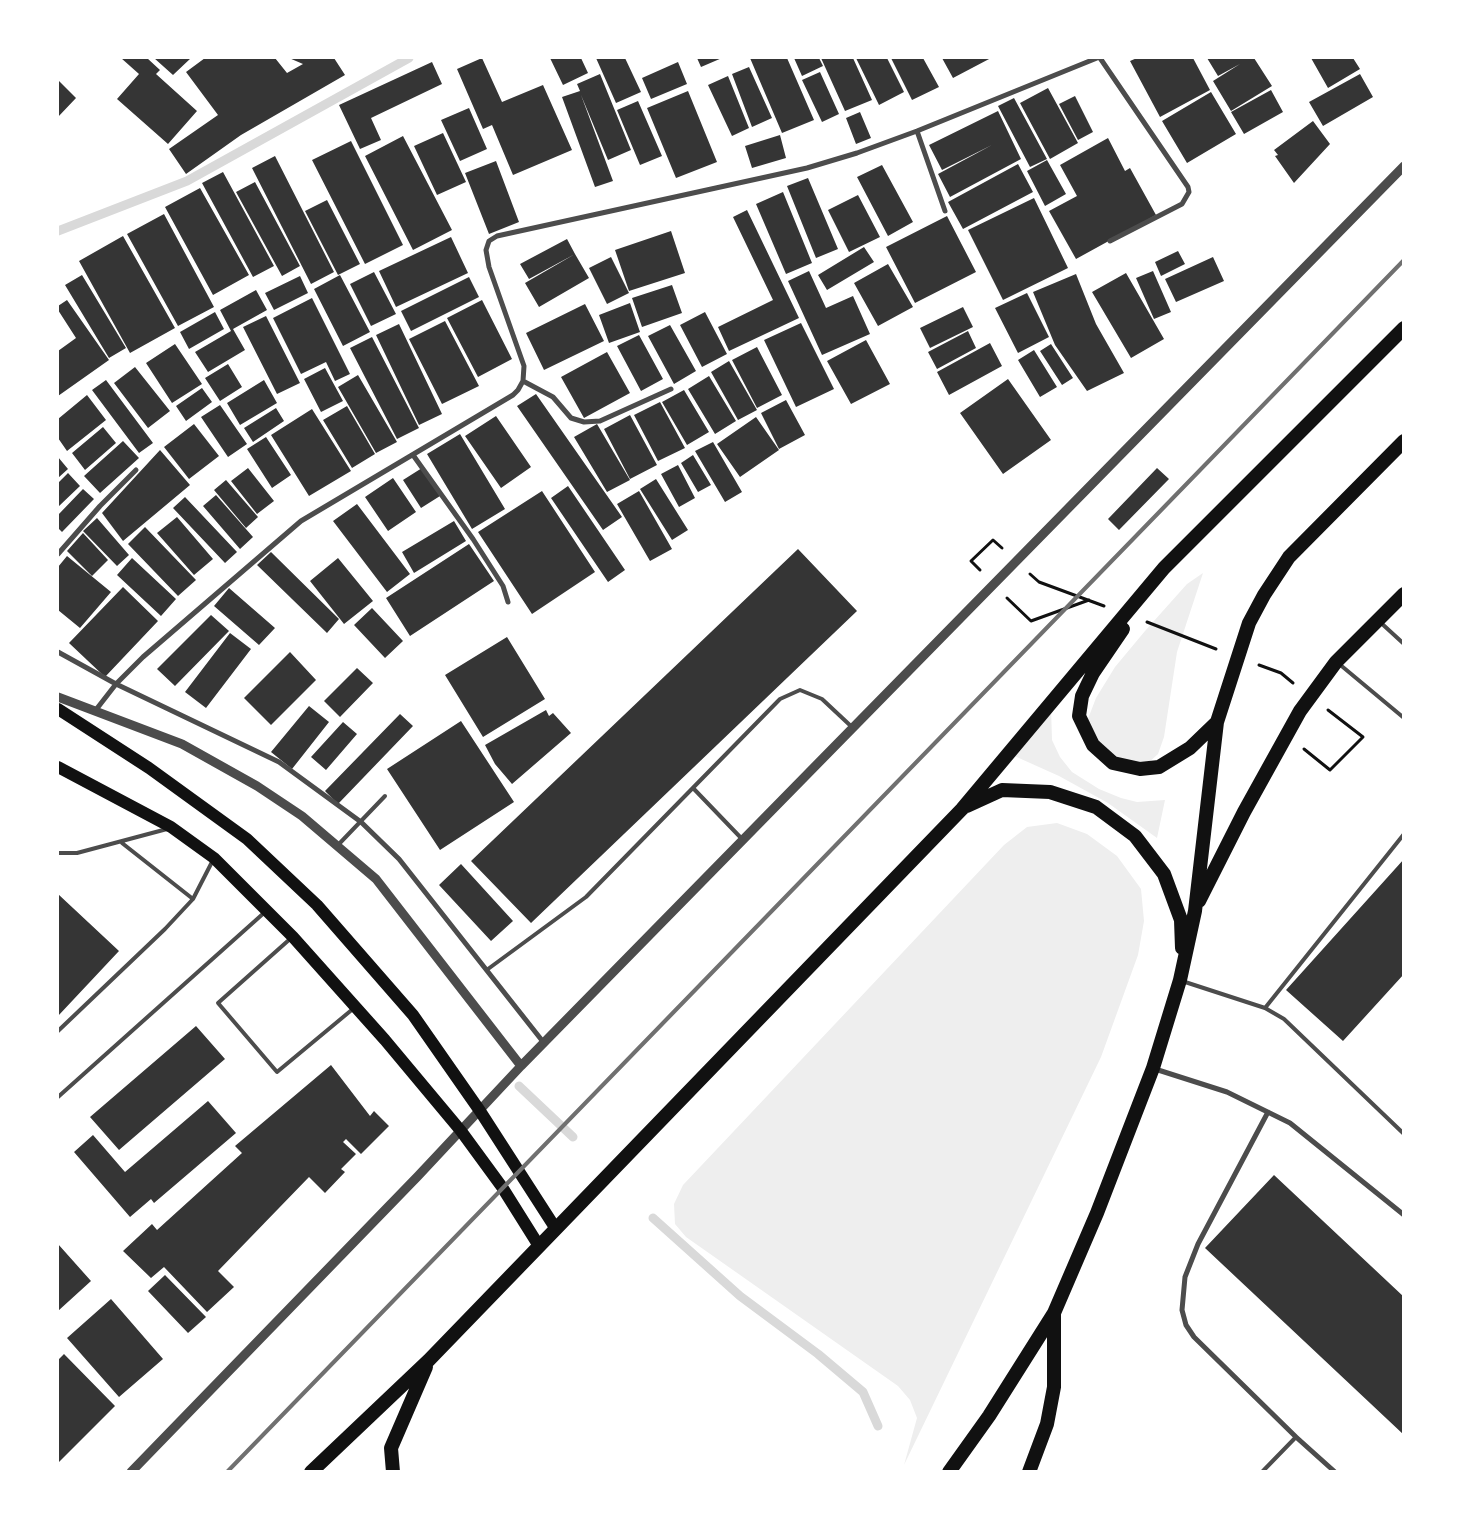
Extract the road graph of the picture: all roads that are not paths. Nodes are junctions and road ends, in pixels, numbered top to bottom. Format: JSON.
{"nodes":[{"id":1,"x":1099,"y":58,"type":"edge"},
{"id":2,"x":917,"y":131,"type":"junction"},
{"id":3,"x":1404,"y":166,"type":"edge"},
{"id":4,"x":945,"y":211,"type":"dead end"},
{"id":5,"x":1110,"y":241,"type":"dead end"},
{"id":6,"x":1404,"y":328,"type":"edge"},
{"id":7,"x":523,"y":380,"type":"junction"},
{"id":8,"x":671,"y":389,"type":"dead end"},
{"id":9,"x":1404,"y":441,"type":"edge"},
{"id":10,"x":414,"y":455,"type":"junction"},
{"id":11,"x":136,"y":470,"type":"dead end"},
{"id":12,"x":58,"y":554,"type":"edge"},
{"id":13,"x":1164,"y":568,"type":"junction"},
{"id":14,"x":1404,"y":594,"type":"edge"},
{"id":15,"x":508,"y":602,"type":"dead end"},
{"id":16,"x":1378,"y":620,"type":"junction"},
{"id":17,"x":1404,"y":644,"type":"edge"},
{"id":18,"x":58,"y":652,"type":"edge"},
{"id":19,"x":1336,"y":662,"type":"junction"},
{"id":20,"x":116,"y":684,"type":"junction"},
{"id":21,"x":58,"y":697,"type":"edge"},
{"id":22,"x":58,"y":709,"type":"edge"},
{"id":23,"x":95,"y":711,"type":"junction"},
{"id":24,"x":1404,"y":718,"type":"edge"},
{"id":25,"x":1217,"y":722,"type":"junction"},
{"id":26,"x":853,"y":728,"type":"junction"},
{"id":27,"x":58,"y":767,"type":"edge"},
{"id":28,"x":693,"y":788,"type":"junction"},
{"id":29,"x":385,"y":796,"type":"dead end"},
{"id":30,"x":962,"y":809,"type":"junction"},
{"id":31,"x":361,"y":822,"type":"junction"},
{"id":32,"x":171,"y":827,"type":"junction"},
{"id":33,"x":1404,"y":834,"type":"edge"},
{"id":34,"x":743,"y":840,"type":"junction"},
{"id":35,"x":122,"y":842,"type":"junction"},
{"id":36,"x":338,"y":845,"type":"junction"},
{"id":37,"x":58,"y":853,"type":"edge"},
{"id":38,"x":214,"y":858,"type":"junction"},
{"id":39,"x":193,"y":899,"type":"junction"},
{"id":40,"x":267,"y":910,"type":"junction"},
{"id":41,"x":1195,"y":911,"type":"junction"},
{"id":42,"x":293,"y":936,"type":"junction"},
{"id":43,"x":488,"y":969,"type":"junction"},
{"id":44,"x":1181,"y":974,"type":"junction"},
{"id":45,"x":356,"y":1007,"type":"junction"},
{"id":46,"x":1265,"y":1008,"type":"junction"},
{"id":47,"x":58,"y":1031,"type":"edge"},
{"id":48,"x":544,"y":1043,"type":"junction"},
{"id":49,"x":521,"y":1066,"type":"junction"},
{"id":50,"x":1153,"y":1068,"type":"junction"},
{"id":51,"x":58,"y":1097,"type":"edge"},
{"id":52,"x":480,"y":1111,"type":"junction"},
{"id":53,"x":1268,"y":1112,"type":"junction"},
{"id":54,"x":461,"y":1131,"type":"junction"},
{"id":55,"x":1404,"y":1134,"type":"edge"},
{"id":56,"x":1404,"y":1215,"type":"edge"},
{"id":57,"x":556,"y":1229,"type":"junction"},
{"id":58,"x":539,"y":1246,"type":"junction"},
{"id":59,"x":1054,"y":1313,"type":"junction"},
{"id":60,"x":429,"y":1360,"type":"junction"},
{"id":61,"x":1296,"y":1437,"type":"junction"},
{"id":62,"x":131,"y":1472,"type":"edge"},
{"id":63,"x":312,"y":1472,"type":"edge"},
{"id":64,"x":393,"y":1472,"type":"edge"},
{"id":65,"x":949,"y":1472,"type":"edge"},
{"id":66,"x":1029,"y":1472,"type":"edge"},
{"id":67,"x":1262,"y":1472,"type":"edge"},
{"id":68,"x":1335,"y":1472,"type":"edge"}],
"edges":[{"from":1,"to":2,"type":"street"},
{"from":1,"to":5,"type":"street"},
{"from":2,"to":4,"type":"street"},
{"from":2,"to":7,"type":"street"},
{"from":3,"to":26,"type":"street"},
{"from":6,"to":13,"type":"highway"},
{"from":7,"to":8,"type":"street"},
{"from":7,"to":10,"type":"street"},
{"from":9,"to":25,"type":"highway"},
{"from":10,"to":15,"type":"street"},
{"from":10,"to":20,"type":"street"},
{"from":11,"to":12,"type":"street"},
{"from":13,"to":25,"type":"highway"},
{"from":13,"to":30,"type":"highway"},
{"from":14,"to":16,"type":"highway"},
{"from":16,"to":17,"type":"lane"},
{"from":16,"to":19,"type":"highway"},
{"from":18,"to":20,"type":"street"},
{"from":19,"to":24,"type":"lane"},
{"from":19,"to":41,"type":"highway"},
{"from":20,"to":23,"type":"street"},
{"from":20,"to":31,"type":"street"},
{"from":21,"to":23,"type":"street"},
{"from":22,"to":52,"type":"main road"},
{"from":23,"to":36,"type":"street"},
{"from":25,"to":41,"type":"highway"},
{"from":26,"to":28,"type":"lane"},
{"from":26,"to":34,"type":"street"},
{"from":27,"to":32,"type":"main road"},
{"from":28,"to":34,"type":"lane"},
{"from":28,"to":43,"type":"lane"},
{"from":29,"to":31,"type":"lane"},
{"from":30,"to":44,"type":"highway"},
{"from":30,"to":57,"type":"highway"},
{"from":31,"to":36,"type":"lane"},
{"from":31,"to":43,"type":"street"},
{"from":32,"to":35,"type":"lane"},
{"from":32,"to":38,"type":"main road"},
{"from":33,"to":46,"type":"lane"},
{"from":34,"to":48,"type":"street"},
{"from":35,"to":37,"type":"lane"},
{"from":35,"to":39,"type":"lane"},
{"from":36,"to":49,"type":"street"},
{"from":38,"to":39,"type":"lane"},
{"from":38,"to":40,"type":"main road"},
{"from":39,"to":47,"type":"lane"},
{"from":40,"to":42,"type":"main road"},
{"from":40,"to":51,"type":"lane"},
{"from":41,"to":44,"type":"highway"},
{"from":42,"to":45,"type":"main road"},
{"from":42,"to":45,"type":"lane"},
{"from":43,"to":48,"type":"street"},
{"from":44,"to":46,"type":"lane"},
{"from":44,"to":50,"type":"highway"},
{"from":45,"to":54,"type":"main road"},
{"from":46,"to":55,"type":"lane"},
{"from":48,"to":49,"type":"street"},
{"from":49,"to":52,"type":"street"},
{"from":50,"to":53,"type":"street"},
{"from":50,"to":59,"type":"highway"},
{"from":52,"to":54,"type":"street"},
{"from":52,"to":57,"type":"main road"},
{"from":53,"to":56,"type":"street"},
{"from":53,"to":61,"type":"street"},
{"from":54,"to":58,"type":"main road"},
{"from":54,"to":62,"type":"street"},
{"from":57,"to":58,"type":"highway"},
{"from":58,"to":60,"type":"highway"},
{"from":59,"to":65,"type":"highway"},
{"from":59,"to":66,"type":"highway"},
{"from":60,"to":63,"type":"highway"},
{"from":60,"to":64,"type":"highway"},
{"from":61,"to":67,"type":"lane"},
{"from":61,"to":68,"type":"street"}]}
